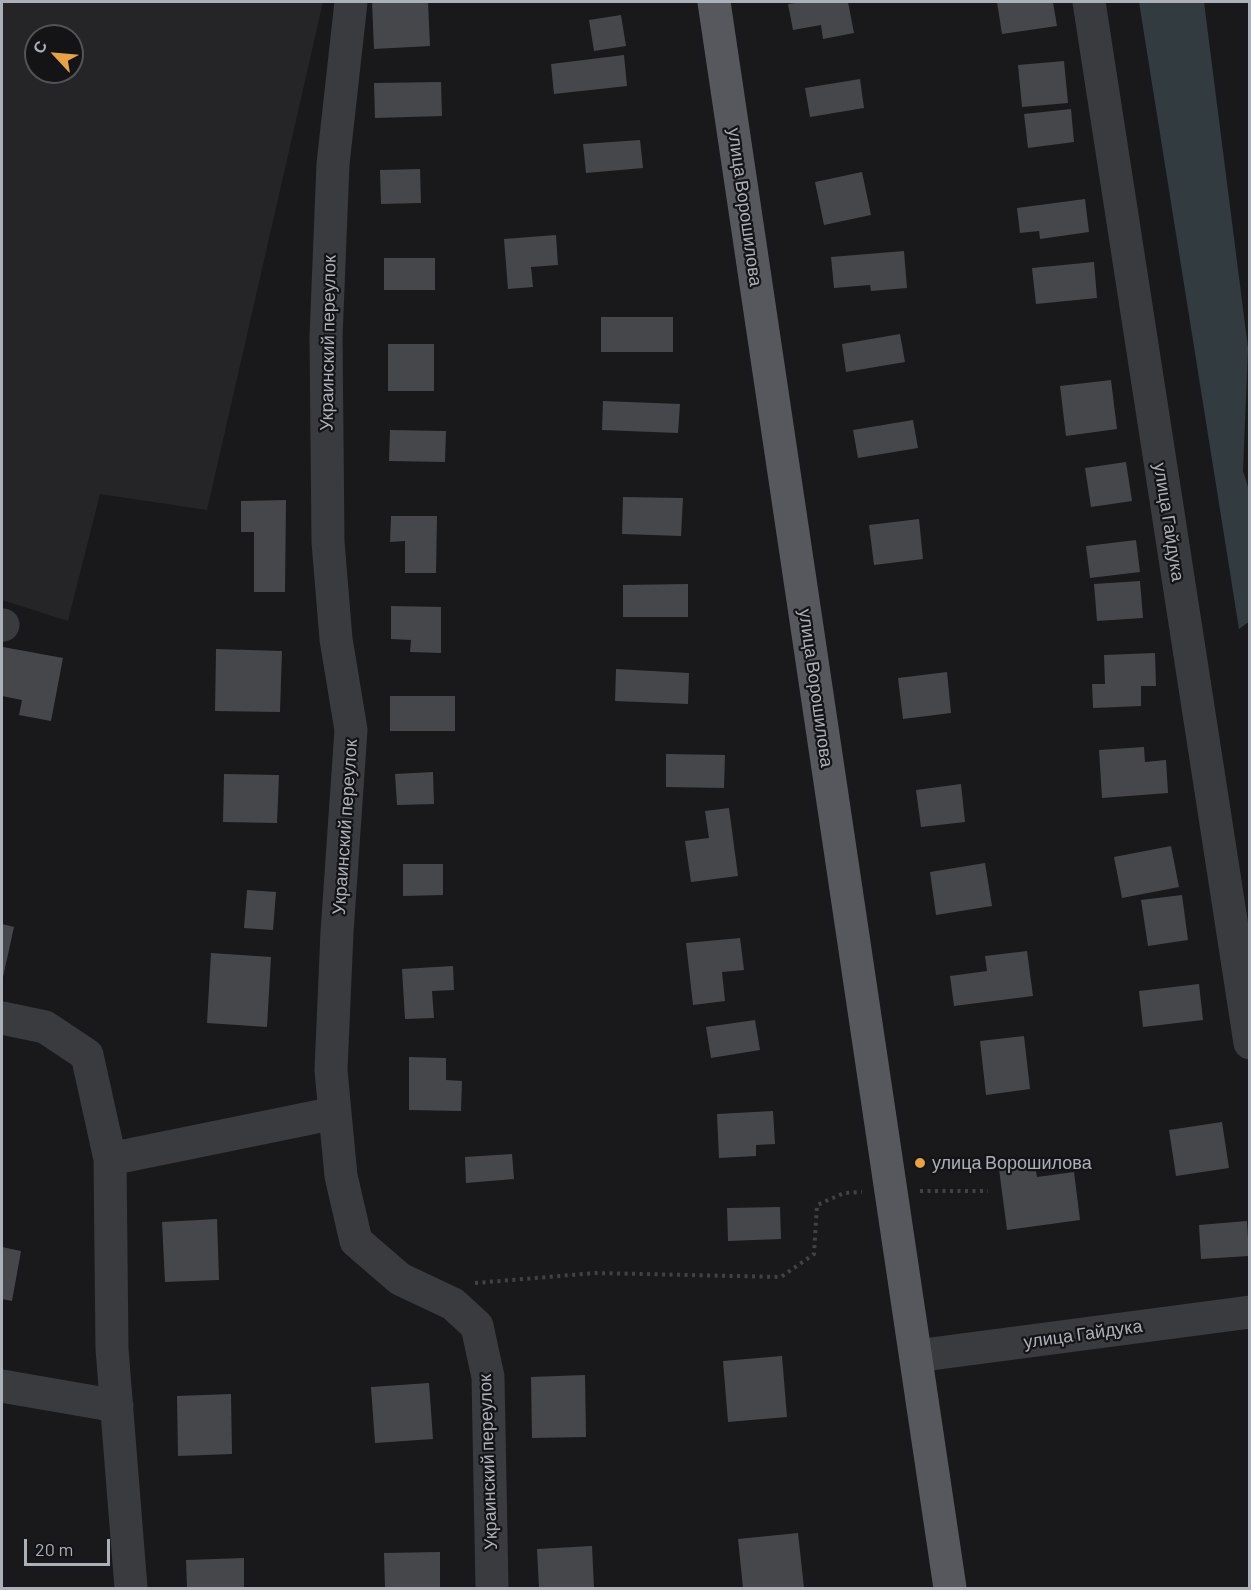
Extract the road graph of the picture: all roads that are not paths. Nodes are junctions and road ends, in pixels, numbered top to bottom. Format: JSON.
{"nodes":[{"id":1,"x":351,"y":2,"type":"edge"},
{"id":2,"x":714,"y":2,"type":"edge"},
{"id":3,"x":1089,"y":2,"type":"edge"},
{"id":4,"x":2,"y":1018,"type":"edge"},
{"id":5,"x":1250,"y":1043,"type":"edge"},
{"id":6,"x":335,"y":1113,"type":"junction"},
{"id":7,"x":110,"y":1159,"type":"junction"},
{"id":8,"x":1250,"y":1312,"type":"edge"},
{"id":9,"x":916,"y":1356,"type":"junction"},
{"id":10,"x":2,"y":1386,"type":"edge"},
{"id":11,"x":117,"y":1406,"type":"junction"},
{"id":12,"x":131,"y":1588,"type":"edge"},
{"id":13,"x":492,"y":1588,"type":"edge"},
{"id":14,"x":950,"y":1588,"type":"edge"}],
"edges":[{"from":1,"to":6,"type":"street","name":"Украинский переулок"},
{"from":2,"to":9,"type":"main road","name":"улица Ворошилова"},
{"from":3,"to":5,"type":"street","name":"улица Гайдука"},
{"from":4,"to":7,"type":"street"},
{"from":6,"to":7,"type":"street"},
{"from":6,"to":13,"type":"street","name":"Украинский переулок"},
{"from":7,"to":11,"type":"street"},
{"from":8,"to":9,"type":"street","name":"улица Гайдука"},
{"from":9,"to":14,"type":"main road","name":"улица Ворошилова"},
{"from":10,"to":11,"type":"street"},
{"from":11,"to":12,"type":"street"}]}
